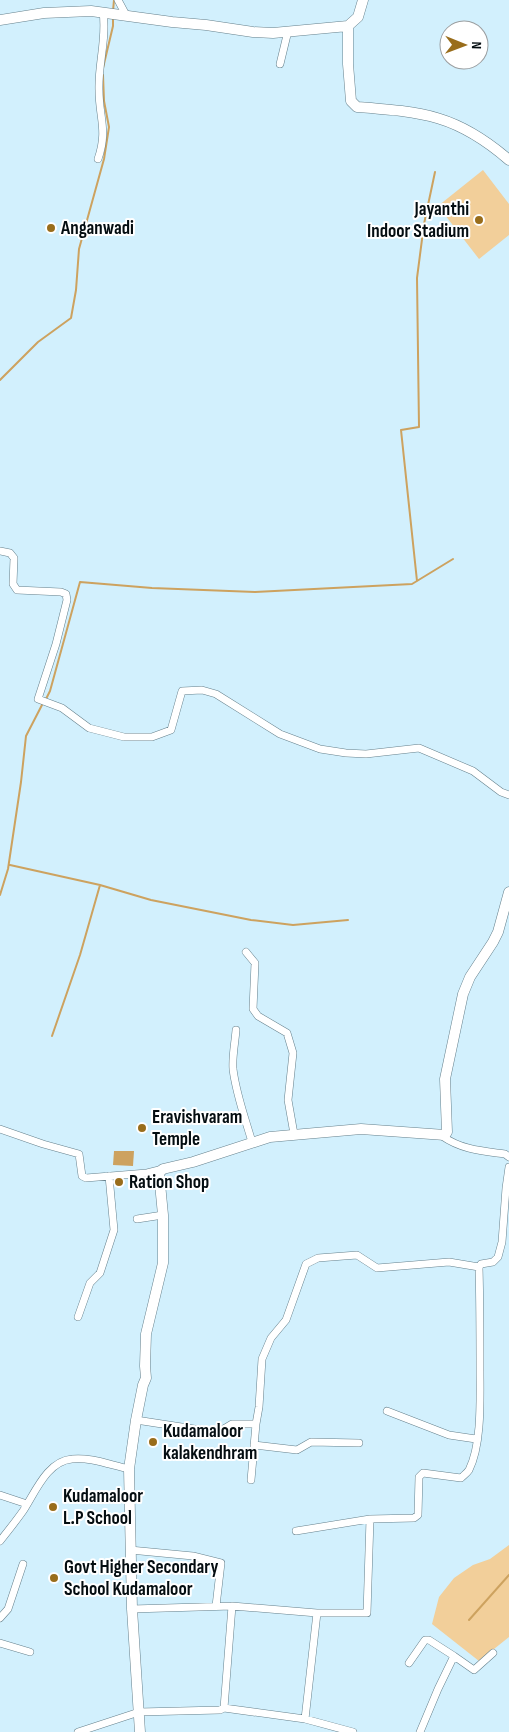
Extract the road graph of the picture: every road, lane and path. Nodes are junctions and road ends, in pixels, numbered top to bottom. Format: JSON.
{"nodes":[{"id":1,"x":118,"y":0,"type":"edge"},
{"id":2,"x":363,"y":0,"type":"edge"},
{"id":3,"x":105,"y":12,"type":"junction"},
{"id":4,"x":122,"y":15,"type":"junction"},
{"id":5,"x":0,"y":20,"type":"edge"},
{"id":6,"x":348,"y":26,"type":"junction"},
{"id":7,"x":288,"y":31,"type":"junction"},
{"id":8,"x":280,"y":64,"type":"dead end"},
{"id":9,"x":98,"y":159,"type":"dead end"},
{"id":10,"x":509,"y":160,"type":"edge"},
{"id":11,"x":0,"y":551,"type":"edge"},
{"id":12,"x":509,"y":796,"type":"edge"},
{"id":13,"x":509,"y":892,"type":"edge"},
{"id":14,"x":246,"y":952,"type":"dead end"},
{"id":15,"x":236,"y":1030,"type":"dead end"},
{"id":16,"x":0,"y":1129,"type":"edge"},
{"id":17,"x":294,"y":1134,"type":"junction"},
{"id":18,"x":442,"y":1136,"type":"junction"},
{"id":19,"x":252,"y":1142,"type":"junction"},
{"id":20,"x":509,"y":1157,"type":"edge"},
{"id":21,"x":509,"y":1167,"type":"edge"},
{"id":22,"x":163,"y":1169,"type":"junction"},
{"id":23,"x":108,"y":1176,"type":"junction"},
{"id":24,"x":162,"y":1215,"type":"junction"},
{"id":25,"x":137,"y":1219,"type":"dead end"},
{"id":26,"x":479,"y":1267,"type":"junction"},
{"id":27,"x":78,"y":1317,"type":"dead end"},
{"id":28,"x":387,"y":1411,"type":"dead end"},
{"id":29,"x":136,"y":1420,"type":"junction"},
{"id":30,"x":256,"y":1424,"type":"junction"},
{"id":31,"x":476,"y":1439,"type":"junction"},
{"id":32,"x":359,"y":1443,"type":"dead end"},
{"id":33,"x":254,"y":1445,"type":"junction"},
{"id":34,"x":128,"y":1469,"type":"junction"},
{"id":35,"x":251,"y":1480,"type":"dead end"},
{"id":36,"x":0,"y":1495,"type":"edge"},
{"id":37,"x":27,"y":1504,"type":"junction"},
{"id":38,"x":370,"y":1519,"type":"junction"},
{"id":39,"x":296,"y":1532,"type":"dead end"},
{"id":40,"x":0,"y":1541,"type":"edge"},
{"id":41,"x":130,"y":1550,"type":"junction"},
{"id":42,"x":23,"y":1564,"type":"dead end"},
{"id":43,"x":216,"y":1606,"type":"junction"},
{"id":44,"x":232,"y":1606,"type":"junction"},
{"id":45,"x":132,"y":1609,"type":"junction"},
{"id":46,"x":317,"y":1612,"type":"junction"},
{"id":47,"x":0,"y":1618,"type":"edge"},
{"id":48,"x":0,"y":1643,"type":"edge"},
{"id":49,"x":30,"y":1652,"type":"dead end"},
{"id":50,"x":493,"y":1653,"type":"dead end"},
{"id":51,"x":454,"y":1656,"type":"junction"},
{"id":52,"x":408,"y":1663,"type":"dead end"},
{"id":53,"x":224,"y":1708,"type":"junction"},
{"id":54,"x":139,"y":1712,"type":"junction"},
{"id":55,"x":305,"y":1719,"type":"junction"},
{"id":56,"x":78,"y":1732,"type":"edge"},
{"id":57,"x":140,"y":1732,"type":"edge"},
{"id":58,"x":353,"y":1732,"type":"edge"},
{"id":59,"x":420,"y":1732,"type":"edge"}],
"edges":[{"from":1,"to":4,"type":"street"},
{"from":2,"to":6,"type":"main road"},
{"from":3,"to":4,"type":"main road"},
{"from":3,"to":5,"type":"main road"},
{"from":3,"to":9,"type":"street"},
{"from":4,"to":7,"type":"main road"},
{"from":6,"to":7,"type":"main road"},
{"from":6,"to":10,"type":"main road"},
{"from":7,"to":8,"type":"street"},
{"from":11,"to":12,"type":"street"},
{"from":13,"to":18,"type":"main road"},
{"from":14,"to":17,"type":"street"},
{"from":15,"to":19,"type":"street"},
{"from":16,"to":23,"type":"street"},
{"from":17,"to":18,"type":"main road"},
{"from":17,"to":19,"type":"main road"},
{"from":18,"to":20,"type":"street"},
{"from":19,"to":22,"type":"main road"},
{"from":21,"to":26,"type":"street"},
{"from":22,"to":23,"type":"street"},
{"from":22,"to":24,"type":"main road"},
{"from":23,"to":27,"type":"street"},
{"from":24,"to":25,"type":"street"},
{"from":24,"to":29,"type":"main road"},
{"from":26,"to":30,"type":"street"},
{"from":26,"to":31,"type":"street"},
{"from":28,"to":31,"type":"street"},
{"from":29,"to":30,"type":"street"},
{"from":29,"to":34,"type":"main road"},
{"from":30,"to":33,"type":"street"},
{"from":31,"to":38,"type":"street"},
{"from":32,"to":33,"type":"street"},
{"from":33,"to":35,"type":"street"},
{"from":34,"to":37,"type":"street"},
{"from":34,"to":41,"type":"main road"},
{"from":36,"to":37,"type":"street"},
{"from":37,"to":40,"type":"street"},
{"from":38,"to":39,"type":"street"},
{"from":38,"to":46,"type":"street"},
{"from":41,"to":43,"type":"street"},
{"from":41,"to":45,"type":"main road"},
{"from":42,"to":47,"type":"street"},
{"from":43,"to":44,"type":"street"},
{"from":43,"to":45,"type":"street"},
{"from":44,"to":46,"type":"street"},
{"from":44,"to":53,"type":"street"},
{"from":45,"to":54,"type":"main road"},
{"from":46,"to":55,"type":"street"},
{"from":48,"to":49,"type":"street"},
{"from":50,"to":51,"type":"street"},
{"from":51,"to":52,"type":"street"},
{"from":51,"to":59,"type":"street"},
{"from":53,"to":54,"type":"street"},
{"from":53,"to":55,"type":"street"},
{"from":54,"to":56,"type":"street"},
{"from":54,"to":57,"type":"main road"},
{"from":55,"to":58,"type":"street"}]}
